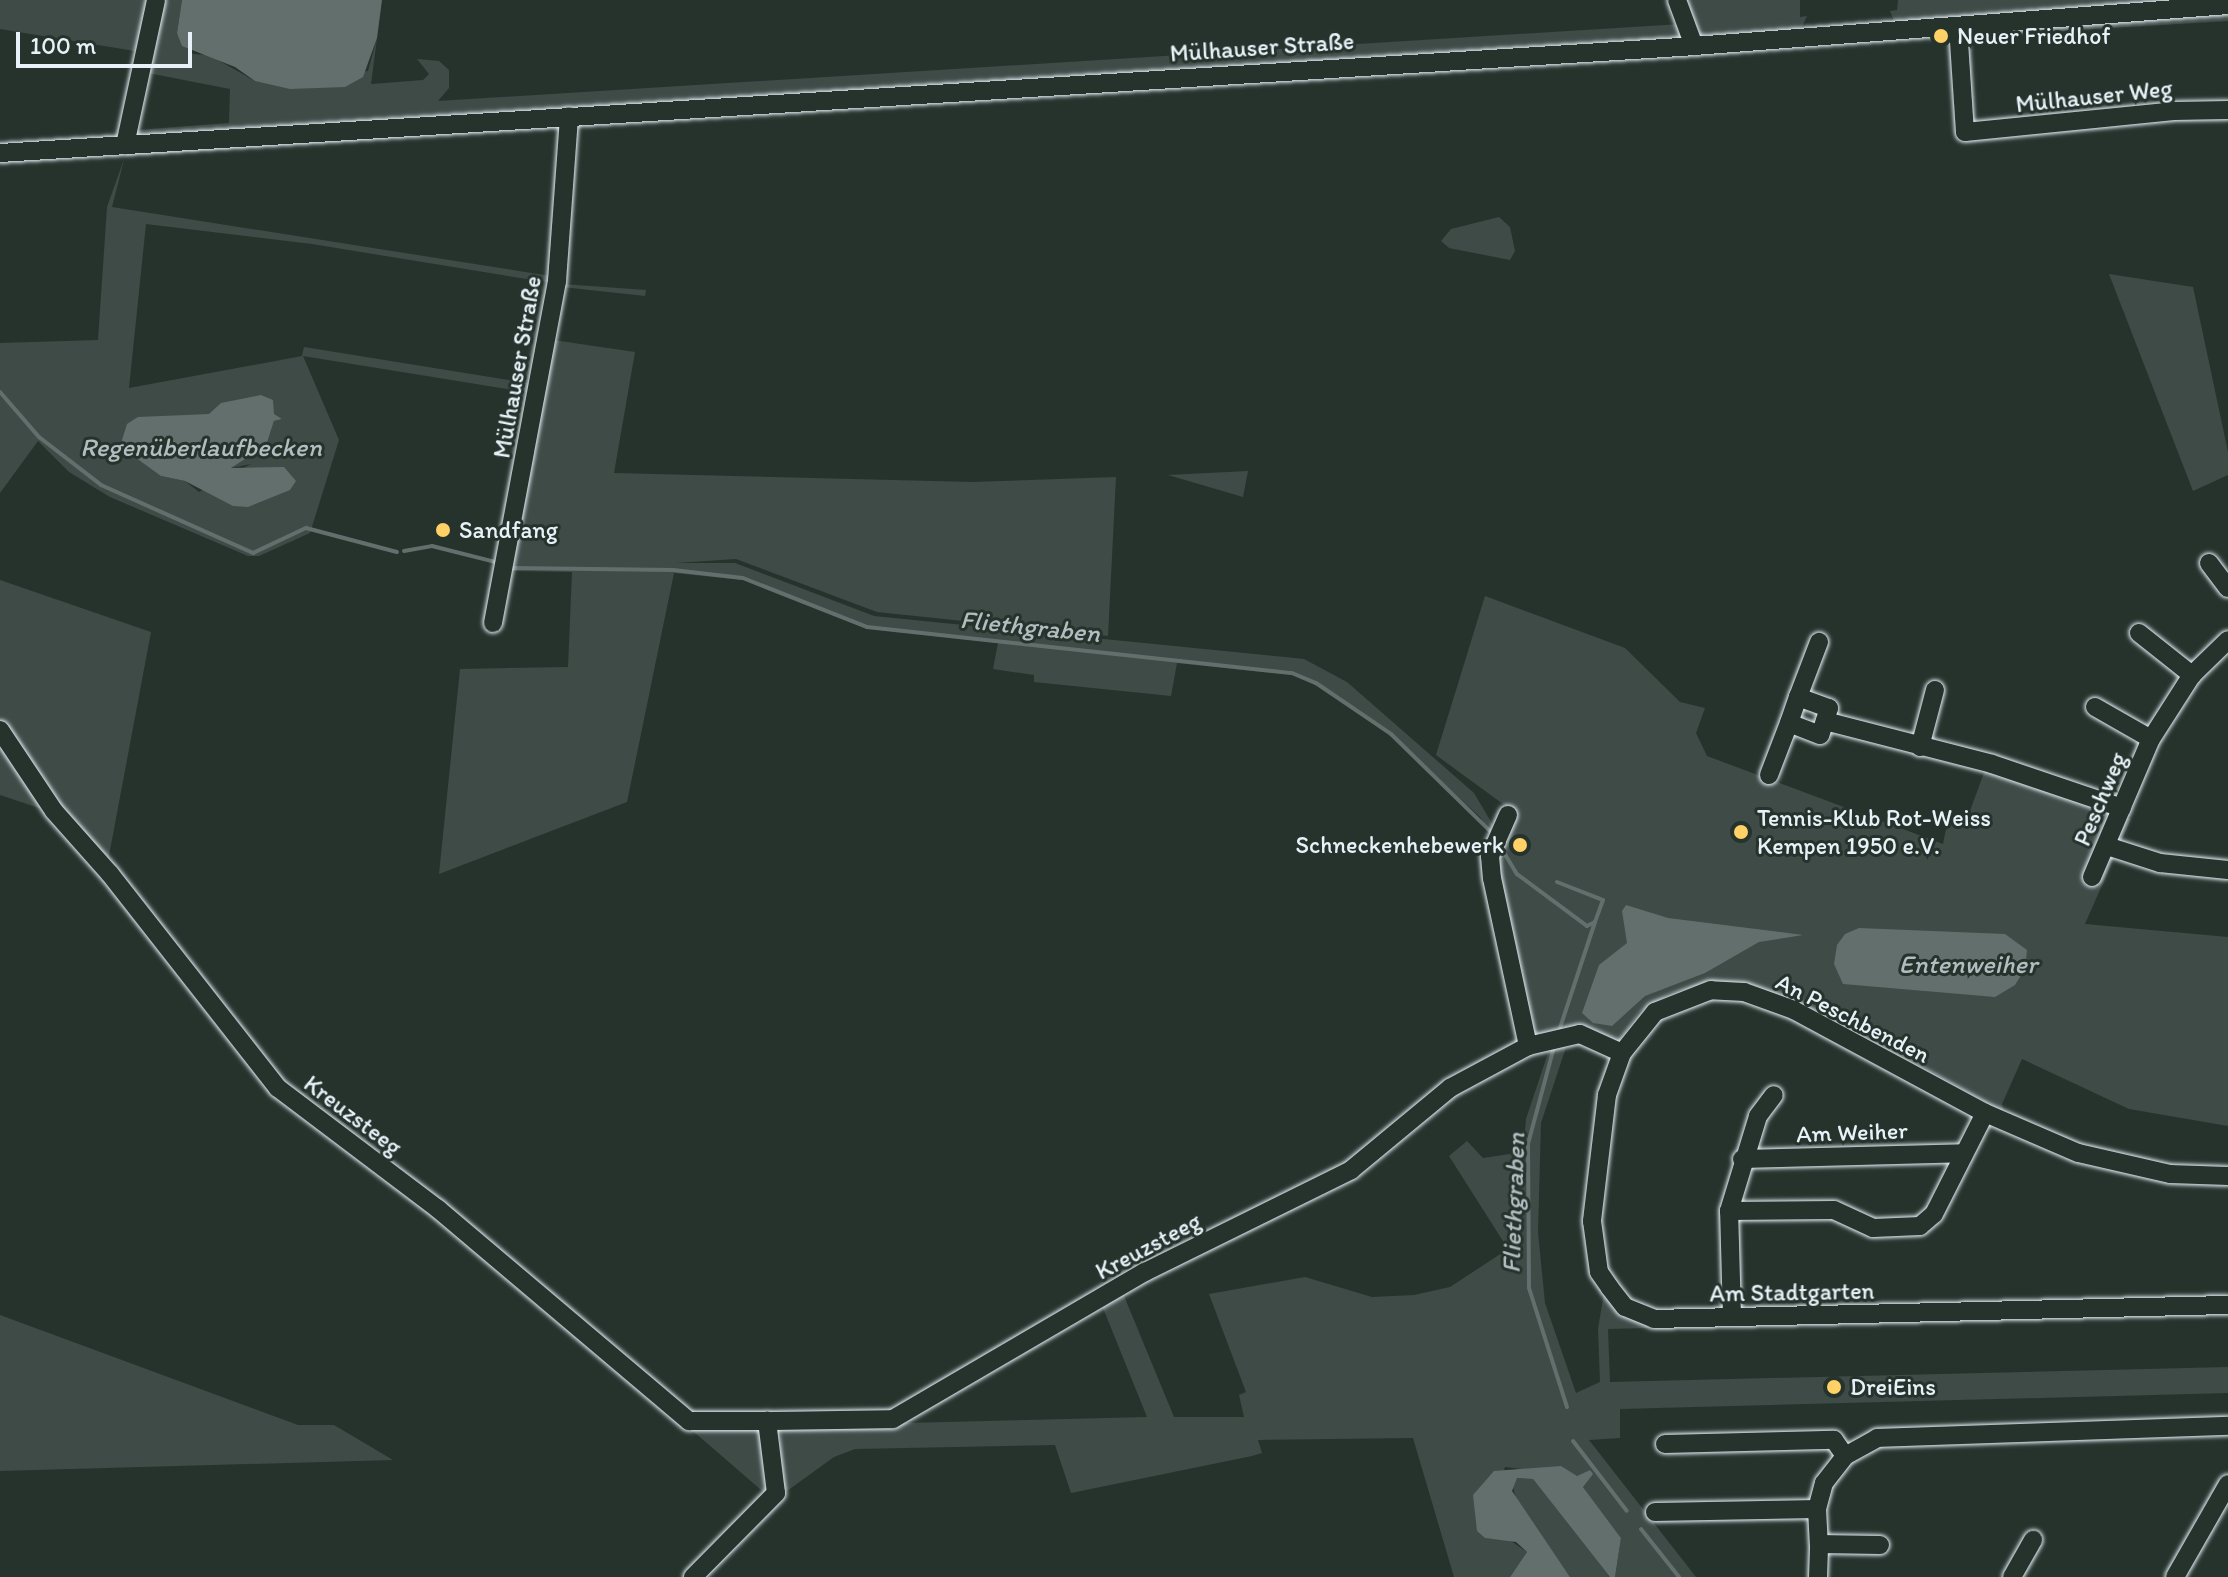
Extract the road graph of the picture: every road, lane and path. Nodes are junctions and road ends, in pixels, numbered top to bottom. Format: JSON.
{"nodes":[{"id":1,"x":156,"y":0,"type":"edge"},
{"id":2,"x":1677,"y":0,"type":"edge"},
{"id":3,"x":2228,"y":5,"type":"edge"},
{"id":4,"x":1958,"y":27,"type":"junction"},
{"id":5,"x":1694,"y":46,"type":"junction"},
{"id":6,"x":2228,"y":110,"type":"edge"},
{"id":7,"x":569,"y":116,"type":"junction"},
{"id":8,"x":125,"y":145,"type":"junction"},
{"id":9,"x":0,"y":153,"type":"edge"},
{"id":10,"x":2209,"y":563,"type":"dead end"},
{"id":11,"x":2228,"y":588,"type":"edge"},
{"id":12,"x":493,"y":623,"type":"dead end"},
{"id":13,"x":2139,"y":633,"type":"dead end"},
{"id":14,"x":2228,"y":640,"type":"edge"},
{"id":15,"x":1819,"y":642,"type":"dead end"},
{"id":16,"x":2192,"y":675,"type":"junction"},
{"id":17,"x":1935,"y":690,"type":"dead end"},
{"id":18,"x":1798,"y":697,"type":"junction"},
{"id":19,"x":2095,"y":707,"type":"dead end"},
{"id":20,"x":1825,"y":721,"type":"junction"},
{"id":21,"x":1789,"y":723,"type":"junction"},
{"id":22,"x":0,"y":730,"type":"edge"},
{"id":23,"x":2151,"y":739,"type":"junction"},
{"id":24,"x":1920,"y":747,"type":"junction"},
{"id":25,"x":1769,"y":775,"type":"dead end"},
{"id":26,"x":2122,"y":808,"type":"junction"},
{"id":27,"x":1508,"y":815,"type":"dead end"},
{"id":28,"x":2107,"y":846,"type":"junction"},
{"id":29,"x":2228,"y":870,"type":"edge"},
{"id":30,"x":2092,"y":877,"type":"dead end"},
{"id":31,"x":1528,"y":1046,"type":"junction"},
{"id":32,"x":1622,"y":1053,"type":"junction"},
{"id":33,"x":1774,"y":1095,"type":"dead end"},
{"id":34,"x":1985,"y":1113,"type":"junction"},
{"id":35,"x":1964,"y":1153,"type":"junction"},
{"id":36,"x":1742,"y":1159,"type":"junction"},
{"id":37,"x":2228,"y":1176,"type":"edge"},
{"id":38,"x":1729,"y":1211,"type":"junction"},
{"id":39,"x":2228,"y":1305,"type":"edge"},
{"id":40,"x":1732,"y":1316,"type":"junction"},
{"id":41,"x":767,"y":1421,"type":"junction"},
{"id":42,"x":2228,"y":1426,"type":"edge"},
{"id":43,"x":1665,"y":1444,"type":"dead end"},
{"id":44,"x":1845,"y":1456,"type":"junction"},
{"id":45,"x":2228,"y":1484,"type":"edge"},
{"id":46,"x":1817,"y":1509,"type":"junction"},
{"id":47,"x":1655,"y":1512,"type":"dead end"},
{"id":48,"x":2033,"y":1540,"type":"dead end"},
{"id":49,"x":1819,"y":1544,"type":"junction"},
{"id":50,"x":1880,"y":1545,"type":"dead end"},
{"id":51,"x":693,"y":1577,"type":"edge"},
{"id":52,"x":1818,"y":1577,"type":"edge"},
{"id":53,"x":2012,"y":1577,"type":"edge"},
{"id":54,"x":2175,"y":1577,"type":"edge"}],
"edges":[{"from":1,"to":8,"type":"street"},
{"from":2,"to":5,"type":"street"},
{"from":3,"to":4,"type":"street","name":"Mülhauser Straße"},
{"from":4,"to":5,"type":"street","name":"Mülhauser Straße"},
{"from":4,"to":6,"type":"street","name":"Mülhauser Weg"},
{"from":5,"to":7,"type":"street","name":"Mülhauser Straße"},
{"from":7,"to":8,"type":"street","name":"Mülhauser Straße"},
{"from":7,"to":12,"type":"street","name":"Mülhauser Straße"},
{"from":8,"to":9,"type":"street","name":"Mülhauser Straße"},
{"from":10,"to":11,"type":"street"},
{"from":13,"to":16,"type":"street"},
{"from":14,"to":16,"type":"street","name":"Peschweg"},
{"from":15,"to":18,"type":"street"},
{"from":16,"to":23,"type":"street","name":"Peschweg"},
{"from":17,"to":24,"type":"street"},
{"from":18,"to":20,"type":"street"},
{"from":18,"to":21,"type":"street"},
{"from":19,"to":23,"type":"street","name":"Peschweg"},
{"from":20,"to":21,"type":"street"},
{"from":20,"to":24,"type":"street"},
{"from":21,"to":25,"type":"street"},
{"from":22,"to":41,"type":"street","name":"Kreuzsteeg"},
{"from":23,"to":26,"type":"street","name":"Peschweg"},
{"from":24,"to":26,"type":"street"},
{"from":26,"to":28,"type":"street","name":"Peschweg"},
{"from":27,"to":31,"type":"street"},
{"from":28,"to":29,"type":"street"},
{"from":28,"to":30,"type":"street","name":"Peschweg"},
{"from":31,"to":32,"type":"street","name":"Kreuzsteeg"},
{"from":31,"to":41,"type":"street","name":"Kreuzsteeg"},
{"from":32,"to":34,"type":"street","name":"An Peschbenden"},
{"from":32,"to":40,"type":"street","name":"Am Stadtgarten"},
{"from":33,"to":36,"type":"street","name":"Am Weiher"},
{"from":34,"to":35,"type":"street"},
{"from":34,"to":37,"type":"street","name":"An Peschbenden"},
{"from":35,"to":36,"type":"street","name":"Am Weiher"},
{"from":35,"to":38,"type":"street"},
{"from":36,"to":38,"type":"street","name":"Am Weiher"},
{"from":38,"to":40,"type":"street","name":"Am Weiher"},
{"from":39,"to":40,"type":"street","name":"Am Stadtgarten"},
{"from":41,"to":51,"type":"street"},
{"from":42,"to":44,"type":"street"},
{"from":43,"to":44,"type":"street"},
{"from":44,"to":46,"type":"street"},
{"from":45,"to":54,"type":"street"},
{"from":46,"to":47,"type":"street"},
{"from":46,"to":49,"type":"street"},
{"from":48,"to":53,"type":"street"},
{"from":49,"to":50,"type":"street"},
{"from":49,"to":52,"type":"street"}]}
